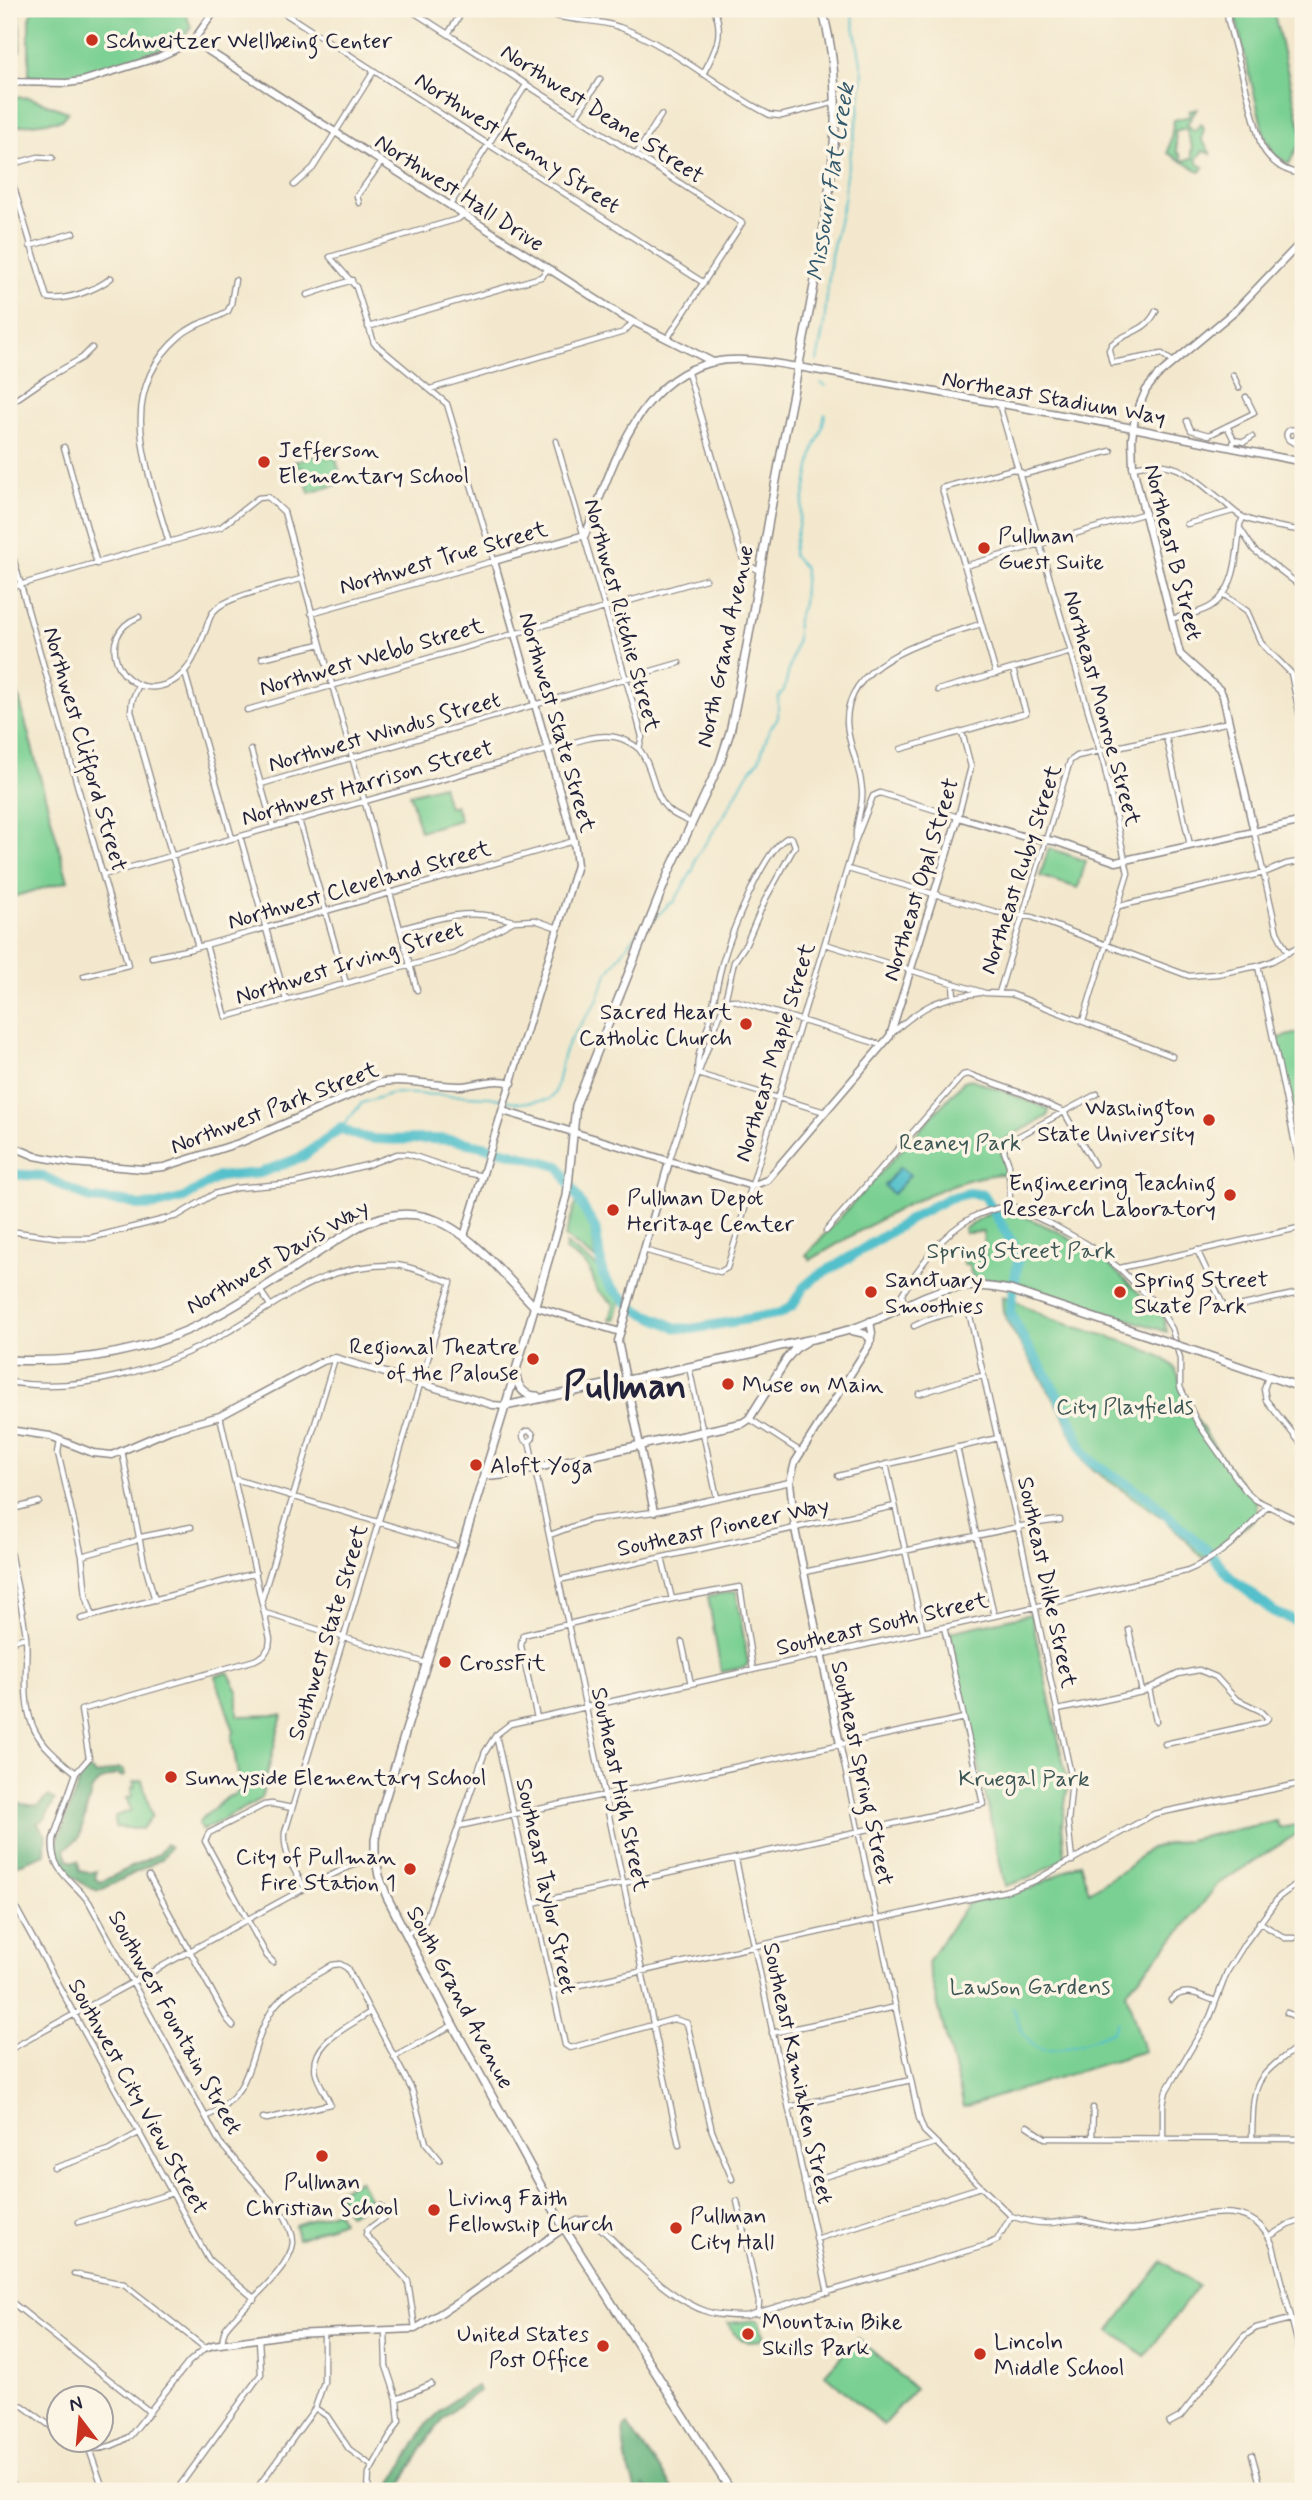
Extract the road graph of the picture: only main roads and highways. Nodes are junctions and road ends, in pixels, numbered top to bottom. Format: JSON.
{"nodes":[{"id":1,"x":822,"y":9,"type":"edge"},
{"id":2,"x":534,"y":1306,"type":"junction"},
{"id":3,"x":813,"y":1339,"type":"junction"},
{"id":4,"x":769,"y":1349,"type":"junction"},
{"id":5,"x":788,"y":1357,"type":"junction"},
{"id":6,"x":9,"y":1360,"type":"edge"},
{"id":7,"x":517,"y":1364,"type":"junction"},
{"id":8,"x":1303,"y":1388,"type":"edge"},
{"id":9,"x":557,"y":1394,"type":"junction"},
{"id":10,"x":505,"y":1406,"type":"junction"},
{"id":11,"x":484,"y":1472,"type":"junction"},
{"id":12,"x":731,"y":2491,"type":"edge"}],
"edges":[{"from":1,"to":2,"type":"main road","name":"North Grand Avenue"},
{"from":2,"to":6,"type":"main road","name":"Northwest Davis Way"},
{"from":2,"to":7,"type":"main road","name":"North Grand Avenue"},
{"from":3,"to":4,"type":"main road"},
{"from":3,"to":5,"type":"main road"},
{"from":3,"to":8,"type":"main road","bridge":true},
{"from":4,"to":5,"type":"main road"},
{"from":4,"to":9,"type":"main road"},
{"from":5,"to":11,"type":"main road"},
{"from":7,"to":9,"type":"main road"},
{"from":7,"to":10,"type":"main road"},
{"from":9,"to":10,"type":"main road"},
{"from":10,"to":11,"type":"main road","name":"South Grand Avenue"},
{"from":11,"to":12,"type":"main road","name":"South Grand Avenue"}]}
